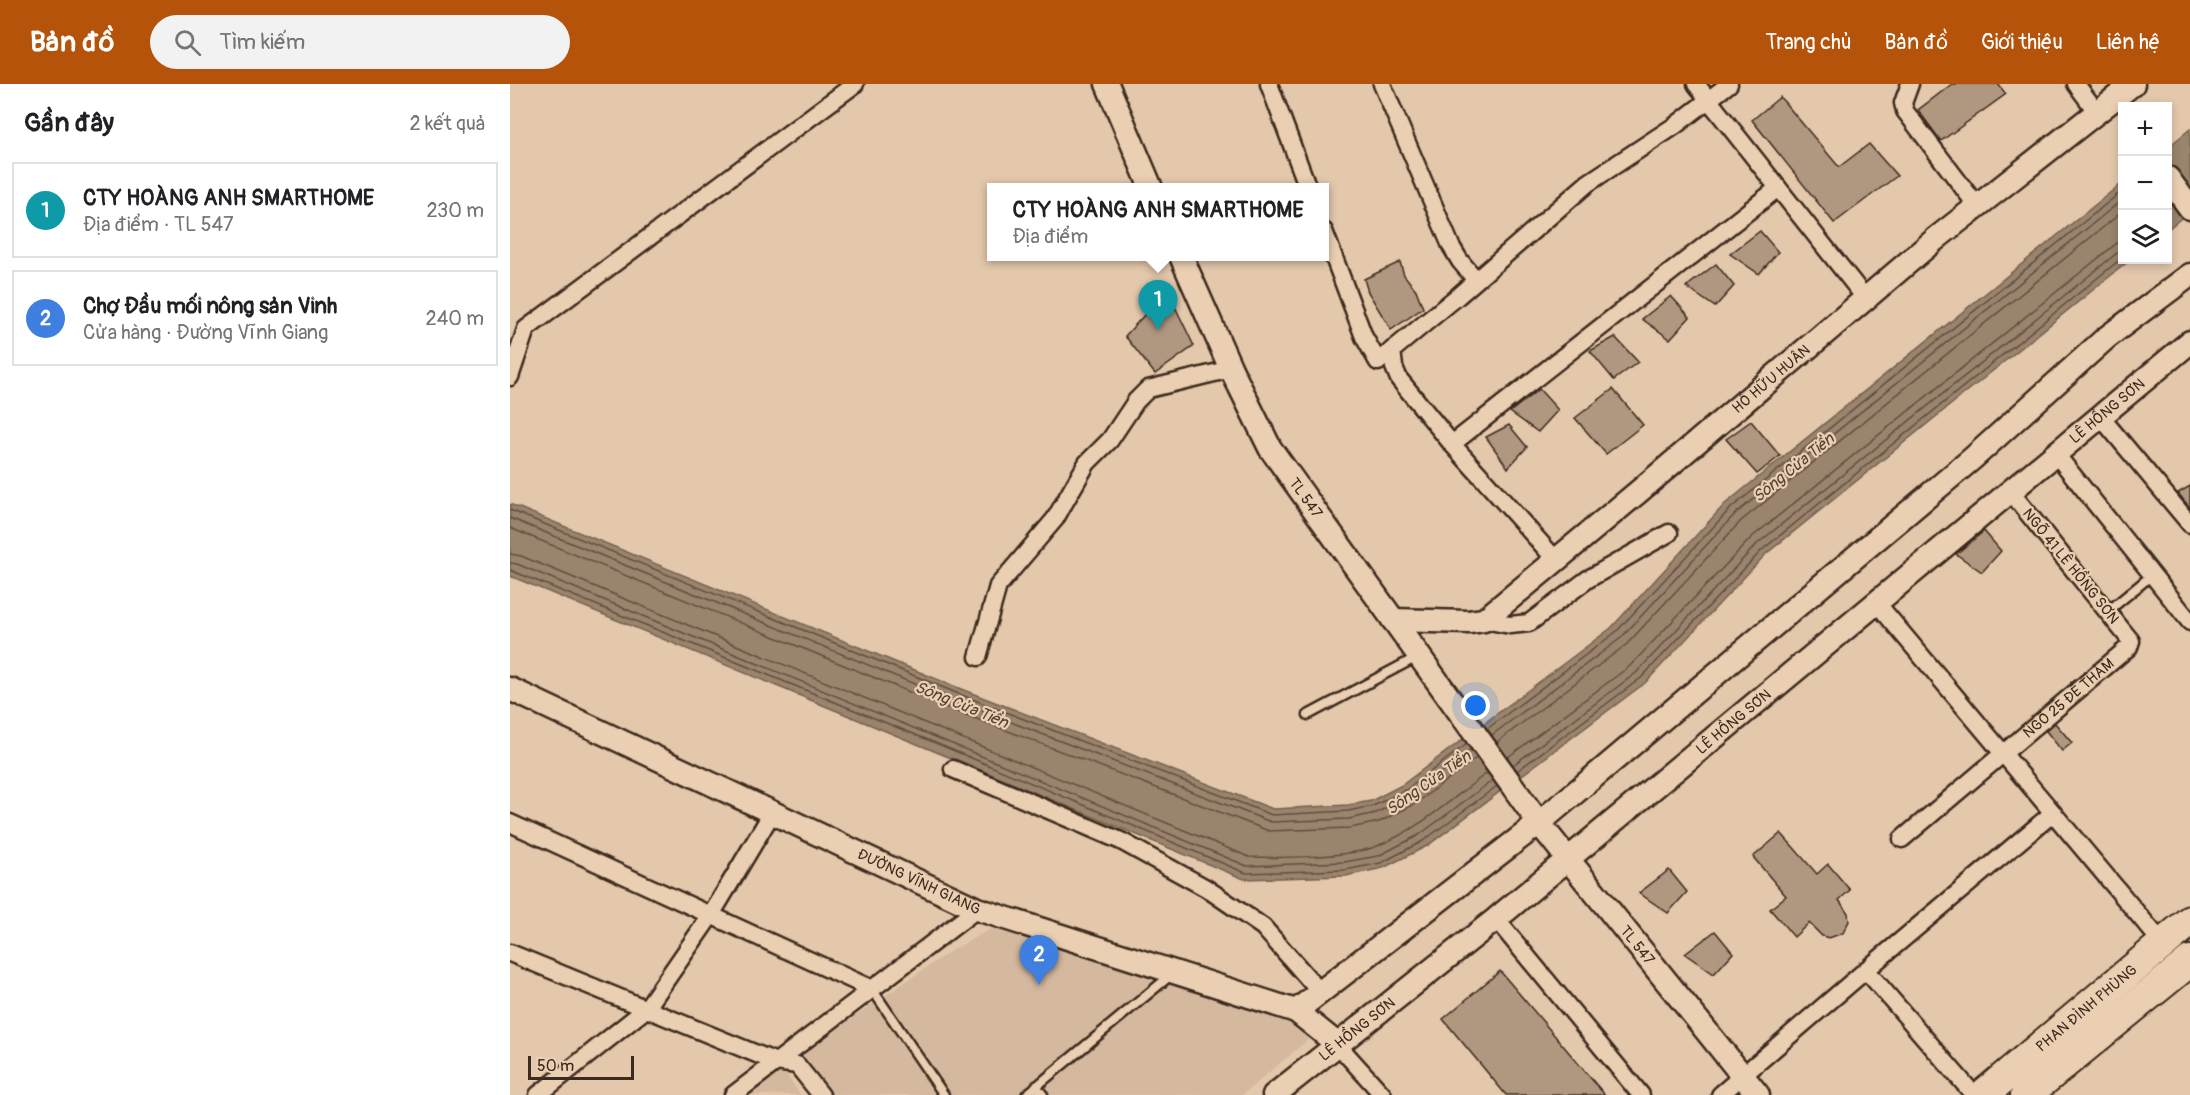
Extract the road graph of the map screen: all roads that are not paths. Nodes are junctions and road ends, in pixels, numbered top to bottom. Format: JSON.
{"nodes":[{"id":1,"x":855,"y":84,"type":"edge"},
{"id":2,"x":1107,"y":84,"type":"edge"},
{"id":3,"x":1269,"y":84,"type":"edge"},
{"id":4,"x":1382,"y":84,"type":"edge"},
{"id":5,"x":1696,"y":84,"type":"edge"},
{"id":6,"x":1730,"y":84,"type":"edge"},
{"id":7,"x":1910,"y":84,"type":"edge"},
{"id":8,"x":2076,"y":84,"type":"edge"},
{"id":9,"x":2115,"y":98,"type":"edge"},
{"id":10,"x":1708,"y":100,"type":"junction"},
{"id":11,"x":1149,"y":183,"type":"edge"},
{"id":12,"x":1306,"y":183,"type":"edge"},
{"id":13,"x":2172,"y":183,"type":"edge"},
{"id":14,"x":1778,"y":188,"type":"junction"},
{"id":15,"x":1977,"y":206,"type":"junction"},
{"id":16,"x":2190,"y":208,"type":"edge"},
{"id":17,"x":1329,"y":244,"type":"edge"},
{"id":18,"x":1183,"y":261,"type":"edge"},
{"id":19,"x":2190,"y":275,"type":"edge"},
{"id":20,"x":1476,"y":280,"type":"junction"},
{"id":21,"x":1866,"y":299,"type":"junction"},
{"id":22,"x":2190,"y":342,"type":"edge"},
{"id":23,"x":1392,"y":350,"type":"junction"},
{"id":24,"x":1231,"y":369,"type":"junction"},
{"id":25,"x":510,"y":378,"type":"edge"},
{"id":26,"x":2100,"y":416,"type":"junction"},
{"id":27,"x":1452,"y":444,"type":"junction"},
{"id":28,"x":2055,"y":453,"type":"junction"},
{"id":29,"x":2010,"y":491,"type":"junction"},
{"id":30,"x":2190,"y":524,"type":"edge"},
{"id":31,"x":1669,"y":533,"type":"dead end"},
{"id":32,"x":1556,"y":560,"type":"junction"},
{"id":33,"x":2152,"y":575,"type":"junction"},
{"id":34,"x":1876,"y":602,"type":"junction"},
{"id":35,"x":2107,"y":612,"type":"junction"},
{"id":36,"x":1393,"y":620,"type":"junction"},
{"id":37,"x":1484,"y":620,"type":"junction"},
{"id":38,"x":2190,"y":622,"type":"edge"},
{"id":39,"x":2131,"y":640,"type":"joint"},
{"id":40,"x":1420,"y":656,"type":"junction"},
{"id":41,"x":978,"y":657,"type":"dead end"},
{"id":42,"x":510,"y":689,"type":"edge"},
{"id":43,"x":1308,"y":715,"type":"dead end"},
{"id":44,"x":2002,"y":753,"type":"junction"},
{"id":45,"x":953,"y":769,"type":"dead end"},
{"id":46,"x":772,"y":813,"type":"junction"},
{"id":47,"x":2053,"y":813,"type":"junction"},
{"id":48,"x":510,"y":823,"type":"edge"},
{"id":49,"x":1539,"y":823,"type":"junction"},
{"id":50,"x":1902,"y":839,"type":"dead end"},
{"id":51,"x":1569,"y":858,"type":"junction"},
{"id":52,"x":977,"y":909,"type":"junction"},
{"id":53,"x":711,"y":915,"type":"junction"},
{"id":54,"x":1496,"y":919,"type":"junction"},
{"id":55,"x":2190,"y":921,"type":"edge"},
{"id":56,"x":2163,"y":944,"type":"junction"},
{"id":57,"x":510,"y":953,"type":"edge"},
{"id":58,"x":2188,"y":966,"type":"edge"},
{"id":59,"x":1866,"y":970,"type":"junction"},
{"id":60,"x":1173,"y":973,"type":"junction"},
{"id":61,"x":872,"y":989,"type":"junction"},
{"id":62,"x":1321,"y":993,"type":"junction"},
{"id":63,"x":646,"y":1009,"type":"junction"},
{"id":64,"x":1296,"y":1011,"type":"junction"},
{"id":65,"x":1337,"y":1044,"type":"junction"},
{"id":66,"x":776,"y":1062,"type":"junction"},
{"id":67,"x":1741,"y":1076,"type":"junction"},
{"id":68,"x":1036,"y":1086,"type":"junction"},
{"id":69,"x":538,"y":1095,"type":"edge"},
{"id":70,"x":733,"y":1095,"type":"edge"},
{"id":71,"x":821,"y":1095,"type":"edge"},
{"id":72,"x":944,"y":1095,"type":"edge"},
{"id":73,"x":1026,"y":1095,"type":"edge"},
{"id":74,"x":1043,"y":1095,"type":"edge"},
{"id":75,"x":1274,"y":1095,"type":"edge"},
{"id":76,"x":1383,"y":1095,"type":"edge"},
{"id":77,"x":1641,"y":1095,"type":"edge"},
{"id":78,"x":1720,"y":1095,"type":"edge"},
{"id":79,"x":1758,"y":1095,"type":"edge"},
{"id":80,"x":1974,"y":1095,"type":"edge"},
{"id":81,"x":1983,"y":1095,"type":"edge"},
{"id":82,"x":2026,"y":1095,"type":"edge"}],
"edges":[{"from":1,"to":25,"type":"street"},
{"from":2,"to":11,"type":"street"},
{"from":3,"to":12,"type":"street"},
{"from":4,"to":20,"type":"street"},
{"from":5,"to":10,"type":"street"},
{"from":6,"to":10,"type":"street"},
{"from":7,"to":15,"type":"street"},
{"from":8,"to":9,"type":"street"},
{"from":9,"to":15,"type":"street","name":"HỒ HỮU HUÂN"},
{"from":10,"to":14,"type":"street"},
{"from":10,"to":20,"type":"street"},
{"from":13,"to":16,"type":"street"},
{"from":14,"to":21,"type":"street"},
{"from":14,"to":27,"type":"street"},
{"from":15,"to":21,"type":"street","name":"HỒ HỮU HUÂN"},
{"from":17,"to":23,"type":"street"},
{"from":18,"to":24,"type":"street","name":"TL 547"},
{"from":19,"to":49,"type":"street"},
{"from":20,"to":23,"type":"street"},
{"from":21,"to":32,"type":"street","name":"HỒ HỮU HUÂN"},
{"from":22,"to":26,"type":"street","name":"LÊ HỒNG SƠN"},
{"from":23,"to":27,"type":"street"},
{"from":24,"to":36,"type":"street","name":"TL 547"},
{"from":24,"to":41,"type":"street"},
{"from":26,"to":28,"type":"street","name":"LÊ HỒNG SƠN"},
{"from":26,"to":30,"type":"street"},
{"from":27,"to":32,"type":"street"},
{"from":28,"to":29,"type":"street","name":"LÊ HỒNG SƠN"},
{"from":28,"to":33,"type":"street"},
{"from":29,"to":34,"type":"street","name":"LÊ HỒNG SƠN"},
{"from":29,"to":35,"type":"street","name":"NGÕ 41 LÊ HỒNG SƠN"},
{"from":31,"to":37,"type":"street"},
{"from":32,"to":37,"type":"street","name":"HỒ HỮU HUÂN"},
{"from":33,"to":35,"type":"lane"},
{"from":33,"to":38,"type":"street"},
{"from":34,"to":44,"type":"street"},
{"from":34,"to":51,"type":"street","name":"LÊ HỒNG SƠN"},
{"from":35,"to":39,"type":"street","name":"NGÕ 41 LÊ HỒNG SƠN"},
{"from":36,"to":37,"type":"street"},
{"from":36,"to":40,"type":"street","name":"TL 547"},
{"from":39,"to":44,"type":"street","name":"NGÕ 25 ĐỀ THÁM"},
{"from":40,"to":43,"type":"lane"},
{"from":40,"to":49,"type":"street","name":"TL 547"},
{"from":42,"to":46,"type":"street","name":"ĐƯỜNG VĨNH GIANG"},
{"from":44,"to":47,"type":"street"},
{"from":44,"to":50,"type":"street","name":"NGÕ 25 ĐỀ THÁM"},
{"from":45,"to":62,"type":"street"},
{"from":46,"to":52,"type":"street","name":"ĐƯỜNG VĨNH GIANG"},
{"from":46,"to":53,"type":"street"},
{"from":47,"to":56,"type":"street"},
{"from":47,"to":59,"type":"street"},
{"from":48,"to":53,"type":"street"},
{"from":49,"to":51,"type":"street","name":"TL 547"},
{"from":49,"to":62,"type":"street"},
{"from":51,"to":54,"type":"street","name":"LÊ HỒNG SƠN"},
{"from":51,"to":67,"type":"street","name":"TL 547"},
{"from":52,"to":60,"type":"street","name":"ĐƯỜNG VĨNH GIANG"},
{"from":52,"to":61,"type":"street"},
{"from":53,"to":61,"type":"street"},
{"from":53,"to":63,"type":"street"},
{"from":54,"to":65,"type":"street","name":"LÊ HỒNG SƠN"},
{"from":54,"to":77,"type":"street"},
{"from":55,"to":56,"type":"highway","name":"PHAN ĐÌNH PHÙNG"},
{"from":56,"to":81,"type":"highway","name":"PHAN ĐÌNH PHÙNG"},
{"from":57,"to":63,"type":"street"},
{"from":58,"to":82,"type":"highway","name":"PHAN ĐÌNH PHÙNG"},
{"from":59,"to":67,"type":"street"},
{"from":59,"to":80,"type":"street"},
{"from":60,"to":64,"type":"street","name":"ĐƯỜNG VĨNH GIANG"},
{"from":60,"to":68,"type":"lane"},
{"from":61,"to":66,"type":"street"},
{"from":61,"to":72,"type":"lane"},
{"from":62,"to":64,"type":"street"},
{"from":63,"to":66,"type":"street"},
{"from":63,"to":69,"type":"street"},
{"from":64,"to":65,"type":"street","name":"ĐƯỜNG VĨNH GIANG"},
{"from":65,"to":75,"type":"street","name":"LÊ HỒNG SƠN"},
{"from":65,"to":76,"type":"street"},
{"from":66,"to":70,"type":"street"},
{"from":66,"to":71,"type":"street"},
{"from":67,"to":78,"type":"street"},
{"from":67,"to":79,"type":"street","name":"TL 547"},
{"from":68,"to":73,"type":"lane"},
{"from":68,"to":74,"type":"lane"}]}
